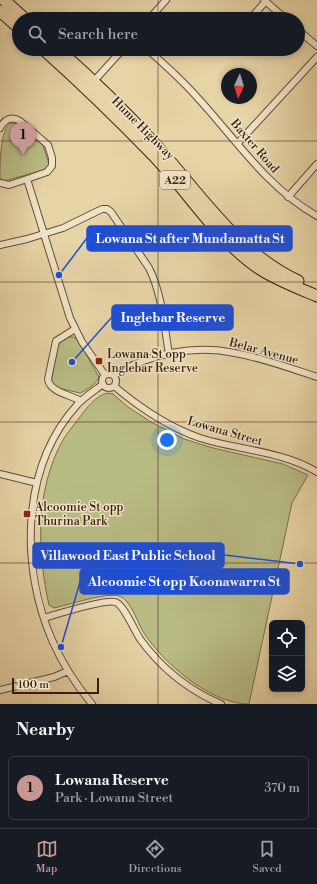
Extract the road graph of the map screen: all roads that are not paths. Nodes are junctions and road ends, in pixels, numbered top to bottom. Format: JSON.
{"nodes":[{"id":1,"x":4,"y":0,"type":"edge"},
{"id":2,"x":166,"y":0,"type":"edge"},
{"id":3,"x":265,"y":1,"type":"edge"},
{"id":4,"x":0,"y":11,"type":"edge"},
{"id":5,"x":17,"y":12,"type":"edge"},
{"id":6,"x":155,"y":12,"type":"edge"},
{"id":7,"x":256,"y":12,"type":"edge"},
{"id":8,"x":278,"y":12,"type":"edge"},
{"id":9,"x":12,"y":22,"type":"edge"},
{"id":10,"x":305,"y":36,"type":"edge"},
{"id":11,"x":317,"y":46,"type":"edge"},
{"id":12,"x":51,"y":56,"type":"edge"},
{"id":13,"x":66,"y":56,"type":"edge"},
{"id":14,"x":116,"y":56,"type":"edge"},
{"id":15,"x":155,"y":56,"type":"edge"},
{"id":16,"x":317,"y":57,"type":"edge"},
{"id":17,"x":94,"y":81,"type":"junction"},
{"id":18,"x":0,"y":128,"type":"edge"},
{"id":19,"x":238,"y":143,"type":"junction"},
{"id":20,"x":317,"y":164,"type":"edge"},
{"id":21,"x":28,"y":179,"type":"junction"},
{"id":22,"x":0,"y":183,"type":"edge"},
{"id":23,"x":288,"y":197,"type":"junction"},
{"id":24,"x":317,"y":216,"type":"edge"},
{"id":25,"x":43,"y":234,"type":"junction"},
{"id":26,"x":0,"y":245,"type":"edge"},
{"id":27,"x":317,"y":289,"type":"edge"},
{"id":28,"x":317,"y":296,"type":"edge"},
{"id":29,"x":75,"y":329,"type":"junction"},
{"id":30,"x":169,"y":354,"type":"junction"},
{"id":31,"x":105,"y":375,"type":"junction"},
{"id":32,"x":114,"y":376,"type":"junction"},
{"id":33,"x":317,"y":377,"type":"edge"},
{"id":34,"x":103,"y":384,"type":"junction"},
{"id":35,"x":114,"y":386,"type":"junction"},
{"id":36,"x":81,"y":401,"type":"junction"},
{"id":37,"x":317,"y":472,"type":"edge"},
{"id":38,"x":0,"y":474,"type":"edge"},
{"id":39,"x":37,"y":483,"type":"junction"},
{"id":40,"x":44,"y":618,"type":"junction"},
{"id":41,"x":68,"y":671,"type":"junction"},
{"id":42,"x":0,"y":690,"type":"edge"},
{"id":43,"x":92,"y":704,"type":"edge"},
{"id":44,"x":221,"y":704,"type":"edge"}],
"edges":[{"from":1,"to":5,"type":"highway"},
{"from":2,"to":6,"type":"street"},
{"from":3,"to":7,"type":"street"},
{"from":3,"to":8,"type":"street"},
{"from":4,"to":9,"type":"highway"},
{"from":10,"to":11,"type":"street"},
{"from":12,"to":28,"type":"highway","name":"Hume Highway","number":"A22"},
{"from":13,"to":17,"type":"highway","name":"Hume Highway","number":"A22"},
{"from":14,"to":17,"type":"street"},
{"from":15,"to":19,"type":"street","name":"Baxter Road"},
{"from":16,"to":19,"type":"street"},
{"from":17,"to":27,"type":"highway","name":"Hume Highway","number":"A22"},
{"from":18,"to":21,"type":"street"},
{"from":19,"to":23,"type":"street","name":"Baxter Road"},
{"from":20,"to":23,"type":"street"},
{"from":21,"to":22,"type":"street"},
{"from":21,"to":25,"type":"street"},
{"from":23,"to":24,"type":"street","name":"Baxter Road"},
{"from":25,"to":26,"type":"street"},
{"from":25,"to":29,"type":"street"},
{"from":25,"to":30,"type":"street"},
{"from":29,"to":31,"type":"street"},
{"from":29,"to":36,"type":"street"},
{"from":30,"to":32,"type":"street","name":"Belar Avenue"},
{"from":30,"to":33,"type":"street","name":"Belar Avenue"},
{"from":31,"to":32,"type":"street"},
{"from":31,"to":34,"type":"street"},
{"from":32,"to":35,"type":"street"},
{"from":34,"to":35,"type":"street"},
{"from":34,"to":36,"type":"street"},
{"from":35,"to":37,"type":"street","name":"Lowana Street"},
{"from":36,"to":39,"type":"street"},
{"from":38,"to":39,"type":"street"},
{"from":39,"to":40,"type":"street"},
{"from":40,"to":41,"type":"street"},
{"from":40,"to":44,"type":"street"},
{"from":41,"to":42,"type":"street"},
{"from":41,"to":43,"type":"street"}]}
